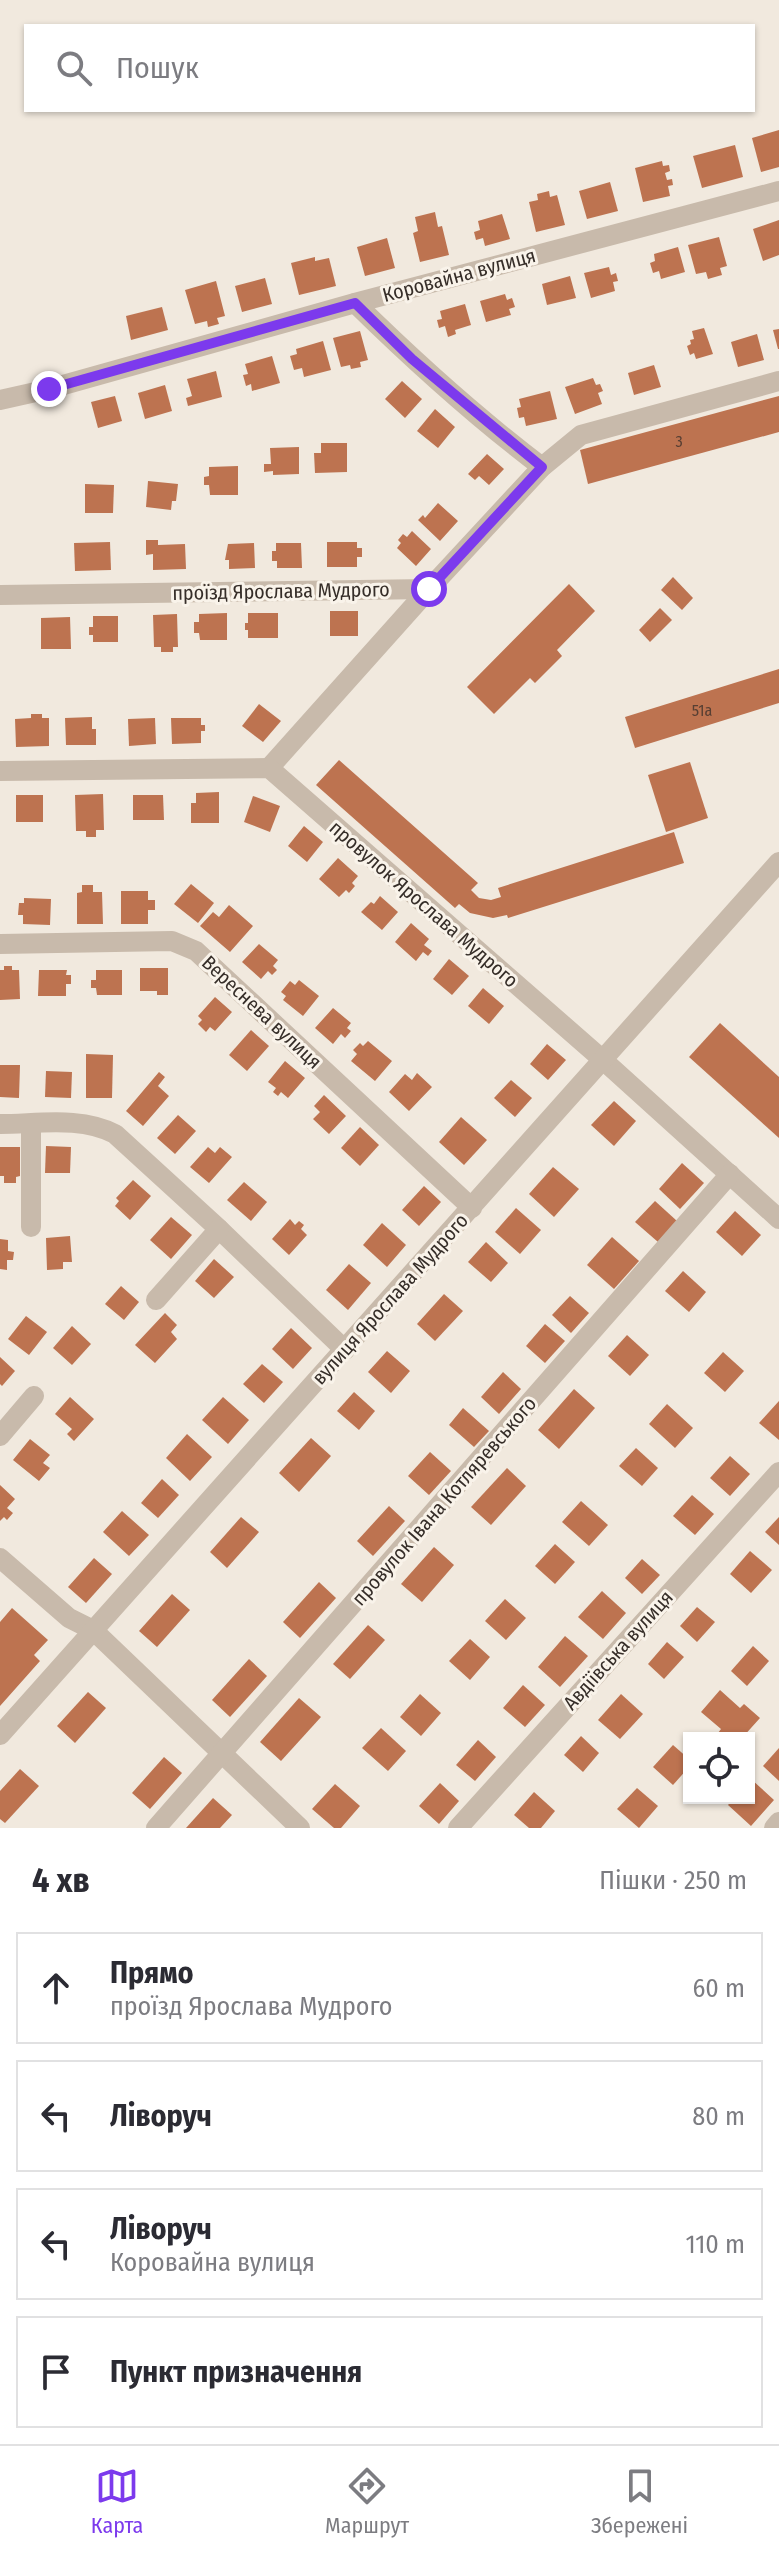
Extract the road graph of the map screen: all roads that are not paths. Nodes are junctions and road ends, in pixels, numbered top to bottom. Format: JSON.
{"nodes":[{"id":1,"x":779,"y":191,"type":"edge"},
{"id":2,"x":355,"y":303,"type":"junction"},
{"id":3,"x":779,"y":381,"type":"edge"},
{"id":4,"x":0,"y":400,"type":"edge"},
{"id":5,"x":542,"y":467,"type":"junction"},
{"id":6,"x":429,"y":589,"type":"junction"},
{"id":7,"x":0,"y":595,"type":"edge"},
{"id":8,"x":269,"y":768,"type":"junction"},
{"id":9,"x":0,"y":771,"type":"edge"},
{"id":10,"x":779,"y":862,"type":"edge"},
{"id":11,"x":0,"y":944,"type":"edge"},
{"id":12,"x":603,"y":1060,"type":"junction"},
{"id":13,"x":0,"y":1124,"type":"edge"},
{"id":14,"x":31,"y":1124,"type":"junction"},
{"id":15,"x":730,"y":1174,"type":"junction"},
{"id":16,"x":472,"y":1208,"type":"junction"},
{"id":17,"x":779,"y":1219,"type":"edge"},
{"id":18,"x":31,"y":1227,"type":"dead end"},
{"id":19,"x":219,"y":1229,"type":"junction"},
{"id":20,"x":156,"y":1300,"type":"dead end"},
{"id":21,"x":345,"y":1350,"type":"junction"},
{"id":22,"x":34,"y":1396,"type":"dead end"},
{"id":23,"x":0,"y":1436,"type":"edge"},
{"id":24,"x":779,"y":1472,"type":"edge"},
{"id":25,"x":0,"y":1558,"type":"edge"},
{"id":26,"x":93,"y":1630,"type":"junction"},
{"id":27,"x":0,"y":1735,"type":"edge"},
{"id":28,"x":221,"y":1755,"type":"junction"},
{"id":29,"x":779,"y":1822,"type":"edge"},
{"id":30,"x":156,"y":1828,"type":"edge"},
{"id":31,"x":300,"y":1828,"type":"edge"},
{"id":32,"x":458,"y":1828,"type":"edge"},
{"id":33,"x":774,"y":1828,"type":"edge"}],
"edges":[{"from":1,"to":2,"type":"street","name":"Коровайна вулиця"},
{"from":2,"to":4,"type":"street","name":"Коровайна вулиця"},
{"from":2,"to":5,"type":"street"},
{"from":3,"to":5,"type":"street"},
{"from":5,"to":6,"type":"street"},
{"from":6,"to":7,"type":"street","name":"проїзд Ярослава Мудрого"},
{"from":6,"to":8,"type":"street"},
{"from":8,"to":9,"type":"street"},
{"from":8,"to":12,"type":"street","name":"провулок Ярослава Мудрого"},
{"from":10,"to":12,"type":"street","name":"вулиця Ярослава Мудрого"},
{"from":11,"to":16,"type":"street","name":"Вереснева вулиця"},
{"from":12,"to":15,"type":"street","name":"провулок Ярослава Мудрого"},
{"from":12,"to":16,"type":"street","name":"вулиця Ярослава Мудрого"},
{"from":13,"to":14,"type":"street"},
{"from":14,"to":18,"type":"street"},
{"from":14,"to":19,"type":"street"},
{"from":15,"to":17,"type":"street","name":"провулок Ярослава Мудрого"},
{"from":15,"to":28,"type":"street","name":"провулок Івана Котляревського"},
{"from":16,"to":21,"type":"street","name":"вулиця Ярослава Мудрого"},
{"from":19,"to":20,"type":"street"},
{"from":19,"to":21,"type":"street"},
{"from":21,"to":26,"type":"street","name":"вулиця Ярослава Мудрого"},
{"from":22,"to":23,"type":"street"},
{"from":24,"to":32,"type":"street","name":"Авдіївська вулиця"},
{"from":25,"to":26,"type":"street"},
{"from":26,"to":27,"type":"street","name":"вулиця Ярослава Мудрого"},
{"from":26,"to":28,"type":"street"},
{"from":28,"to":30,"type":"street","name":"провулок Івана Котляревського"},
{"from":28,"to":31,"type":"street"},
{"from":29,"to":33,"type":"street"}]}
